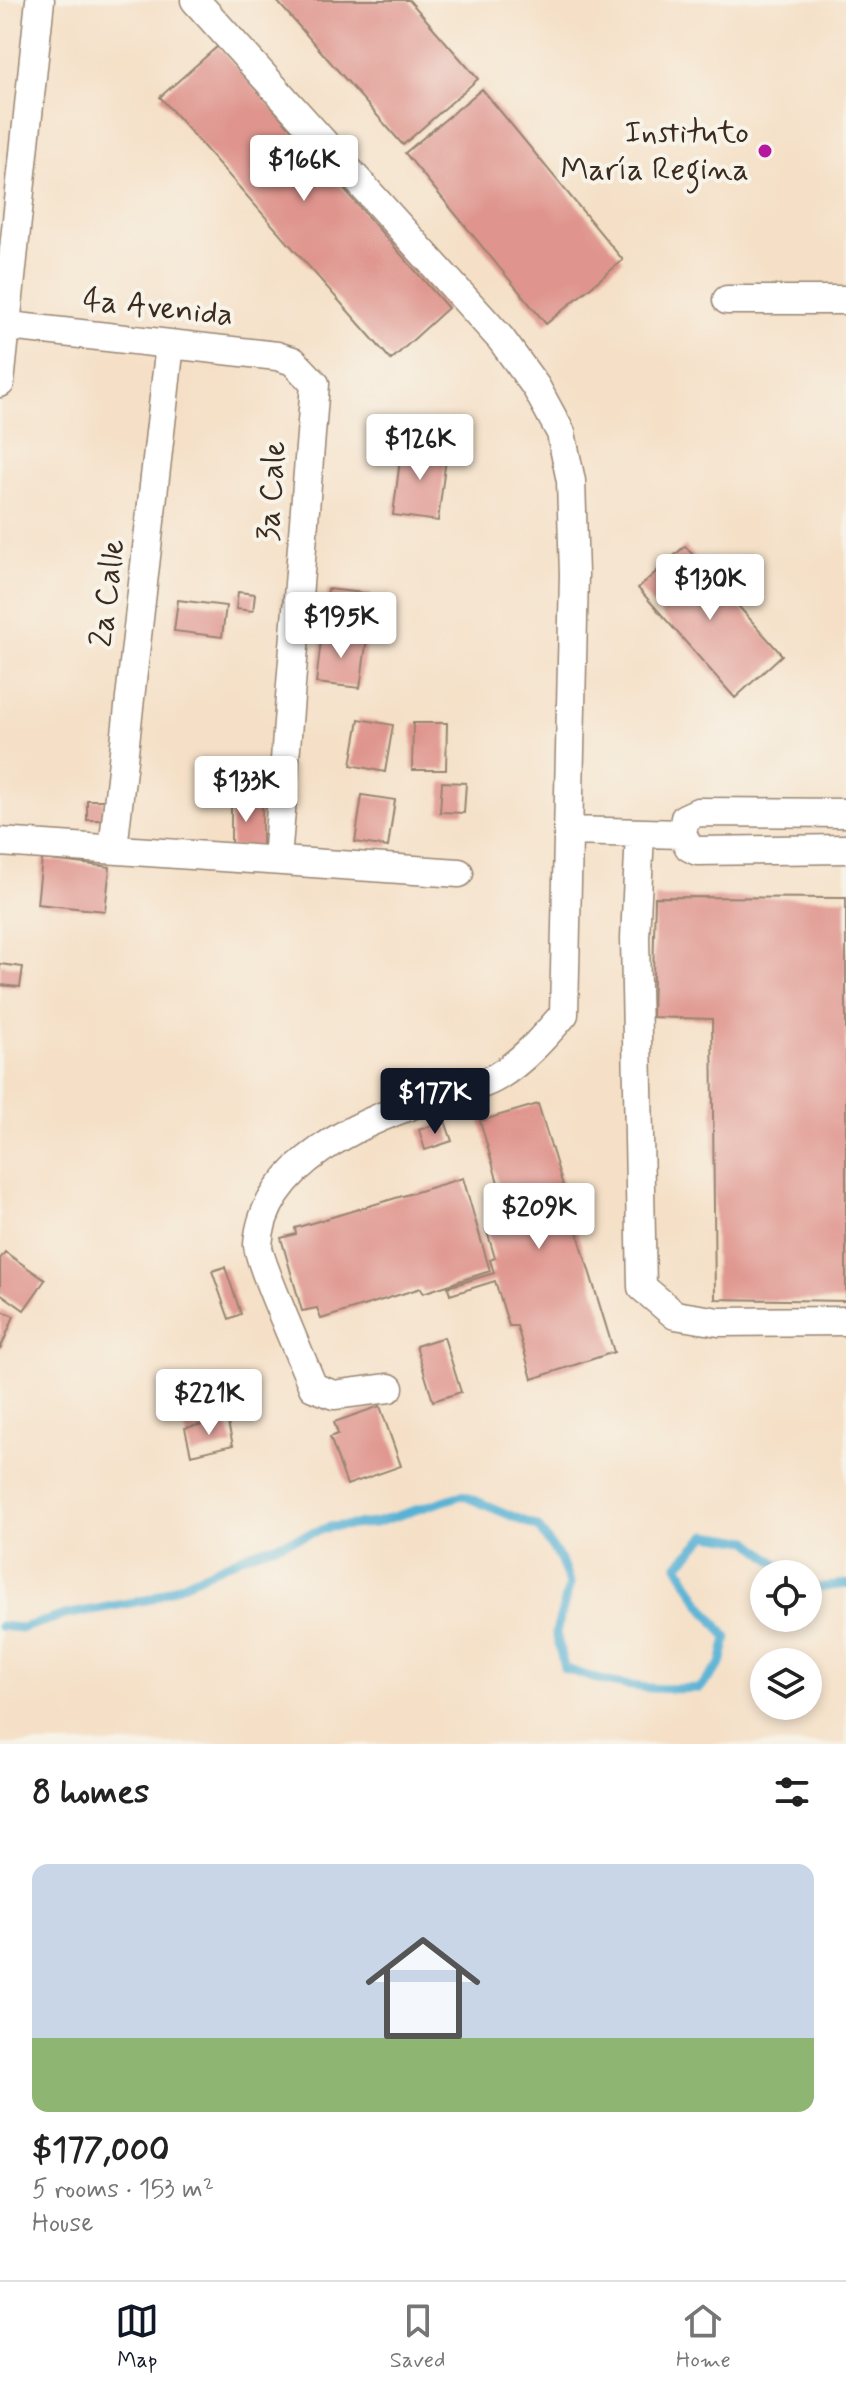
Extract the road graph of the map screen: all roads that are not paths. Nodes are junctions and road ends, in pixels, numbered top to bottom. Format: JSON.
{"nodes":[{"id":1,"x":40,"y":0,"type":"edge"},
{"id":2,"x":195,"y":0,"type":"edge"},
{"id":3,"x":727,"y":300,"type":"dead end"},
{"id":4,"x":846,"y":300,"type":"edge"},
{"id":5,"x":3,"y":326,"type":"edge"},
{"id":6,"x":170,"y":344,"type":"junction"},
{"id":7,"x":304,"y":370,"type":"joint"},
{"id":8,"x":0,"y":383,"type":"edge"},
{"id":9,"x":846,"y":813,"type":"edge"},
{"id":10,"x":569,"y":831,"type":"junction"},
{"id":11,"x":640,"y":833,"type":"junction"},
{"id":12,"x":682,"y":834,"type":"junction"},
{"id":13,"x":0,"y":842,"type":"edge"},
{"id":14,"x":113,"y":849,"type":"junction"},
{"id":15,"x":846,"y":849,"type":"edge"},
{"id":16,"x":277,"y":860,"type":"junction"},
{"id":17,"x":459,"y":873,"type":"dead end"},
{"id":18,"x":846,"y":1321,"type":"edge"},
{"id":19,"x":389,"y":1388,"type":"dead end"}],
"edges":[{"from":1,"to":5,"type":"street"},
{"from":2,"to":10,"type":"street"},
{"from":3,"to":4,"type":"street"},
{"from":5,"to":6,"type":"street","name":"4a Avenida"},
{"from":5,"to":8,"type":"street"},
{"from":6,"to":7,"type":"street","name":"4a Avenida"},
{"from":6,"to":14,"type":"street","name":"2a Calle"},
{"from":7,"to":16,"type":"street","name":"3a Cale"},
{"from":9,"to":12,"type":"street"},
{"from":10,"to":11,"type":"street"},
{"from":10,"to":19,"type":"street"},
{"from":11,"to":12,"type":"street"},
{"from":11,"to":18,"type":"street"},
{"from":12,"to":15,"type":"street"},
{"from":13,"to":14,"type":"street"},
{"from":14,"to":16,"type":"street"},
{"from":16,"to":17,"type":"street"}]}
